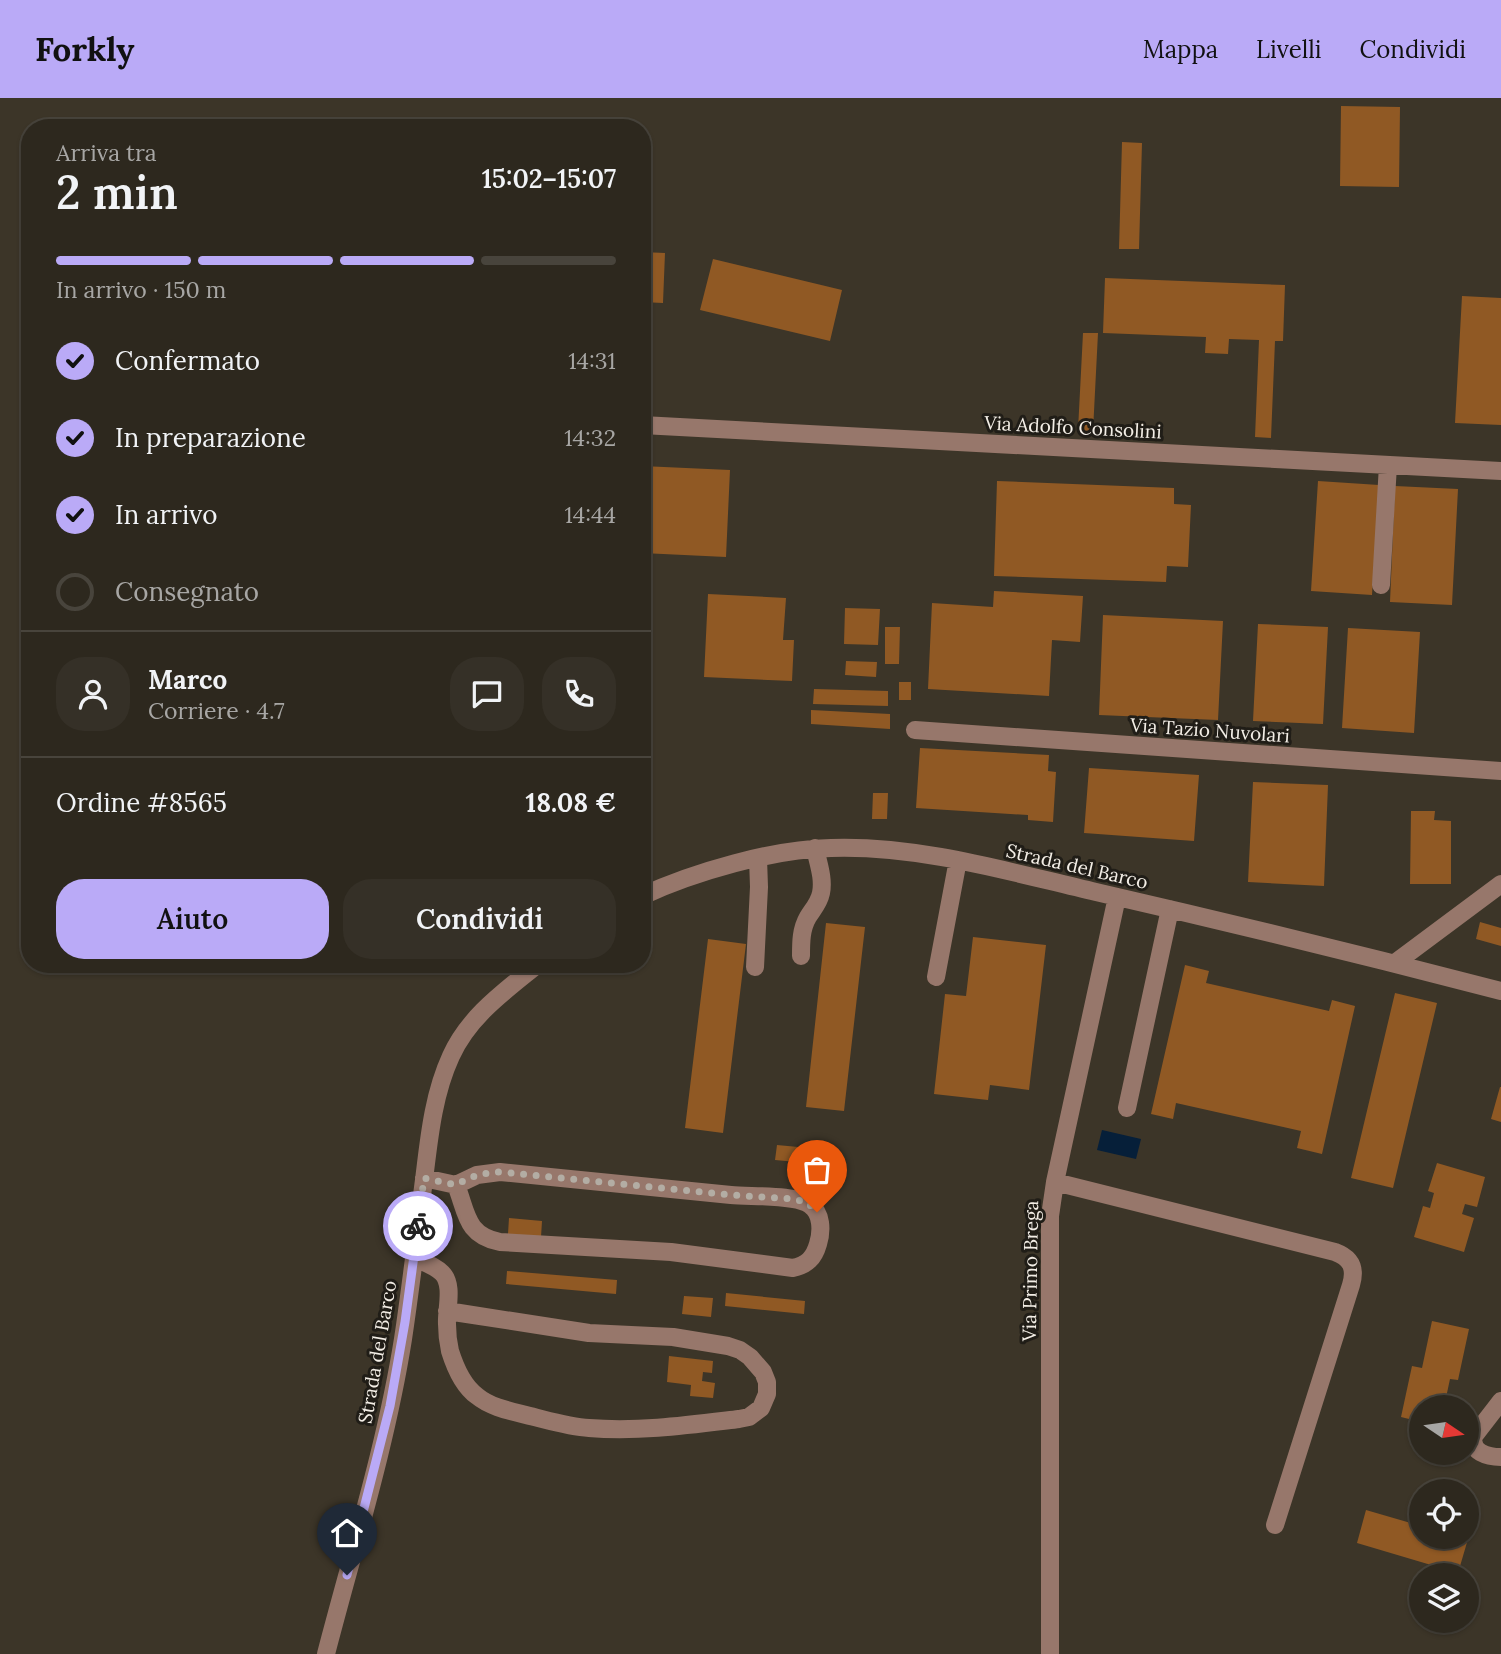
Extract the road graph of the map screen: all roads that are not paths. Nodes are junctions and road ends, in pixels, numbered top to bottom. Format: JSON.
{"nodes":[{"id":1,"x":651,"y":425,"type":"edge"},
{"id":2,"x":1388,"y":465,"type":"junction"},
{"id":3,"x":1501,"y":471,"type":"edge"},
{"id":4,"x":1381,"y":585,"type":"dead end"},
{"id":5,"x":915,"y":730,"type":"dead end"},
{"id":6,"x":1501,"y":771,"type":"edge"},
{"id":7,"x":815,"y":848,"type":"junction"},
{"id":8,"x":758,"y":858,"type":"junction"},
{"id":9,"x":958,"y":860,"type":"junction"},
{"id":10,"x":1501,"y":884,"type":"edge"},
{"id":11,"x":651,"y":892,"type":"edge"},
{"id":12,"x":1117,"y":897,"type":"junction"},
{"id":13,"x":1170,"y":909,"type":"junction"},
{"id":14,"x":801,"y":956,"type":"dead end"},
{"id":15,"x":1395,"y":963,"type":"junction"},
{"id":16,"x":755,"y":967,"type":"dead end"},
{"id":17,"x":528,"y":973,"type":"edge"},
{"id":18,"x":936,"y":977,"type":"dead end"},
{"id":19,"x":1501,"y":991,"type":"edge"},
{"id":20,"x":1127,"y":1108,"type":"dead end"},
{"id":21,"x":424,"y":1178,"type":"junction"},
{"id":22,"x":1055,"y":1182,"type":"junction"},
{"id":23,"x":456,"y":1185,"type":"junction"},
{"id":24,"x":414,"y":1258,"type":"junction"},
{"id":25,"x":447,"y":1311,"type":"junction"},
{"id":26,"x":1501,"y":1401,"type":"edge"},
{"id":27,"x":1501,"y":1457,"type":"edge"},
{"id":28,"x":1275,"y":1524,"type":"dead end"},
{"id":29,"x":326,"y":1654,"type":"edge"},
{"id":30,"x":1050,"y":1654,"type":"edge"}],
"edges":[{"from":1,"to":2,"type":"street","name":"Via Adolfo Consolini"},
{"from":2,"to":3,"type":"street","name":"Via Adolfo Consolini"},
{"from":2,"to":4,"type":"street"},
{"from":5,"to":6,"type":"street","name":"Via Tazio Nuvolari"},
{"from":7,"to":8,"type":"street","name":"Strada del Barco"},
{"from":7,"to":9,"type":"street","name":"Strada del Barco"},
{"from":7,"to":14,"type":"street"},
{"from":8,"to":11,"type":"street","name":"Strada del Barco"},
{"from":8,"to":16,"type":"street"},
{"from":9,"to":12,"type":"street","name":"Strada del Barco"},
{"from":9,"to":18,"type":"street"},
{"from":10,"to":15,"type":"street"},
{"from":12,"to":13,"type":"street","name":"Strada del Barco"},
{"from":12,"to":22,"type":"street","name":"Via Primo Brega"},
{"from":13,"to":15,"type":"street","name":"Strada del Barco"},
{"from":13,"to":20,"type":"street"},
{"from":15,"to":19,"type":"street","name":"Strada del Barco"},
{"from":17,"to":21,"type":"street","name":"Strada del Barco"},
{"from":21,"to":23,"type":"street"},
{"from":21,"to":24,"type":"street","name":"Strada del Barco"},
{"from":22,"to":28,"type":"street"},
{"from":22,"to":30,"type":"street","name":"Via Primo Brega"},
{"from":23,"to":23,"type":"street"},
{"from":24,"to":25,"type":"street"},
{"from":24,"to":29,"type":"street","name":"Strada del Barco"},
{"from":25,"to":25,"type":"street"},
{"from":26,"to":27,"type":"street"}]}
